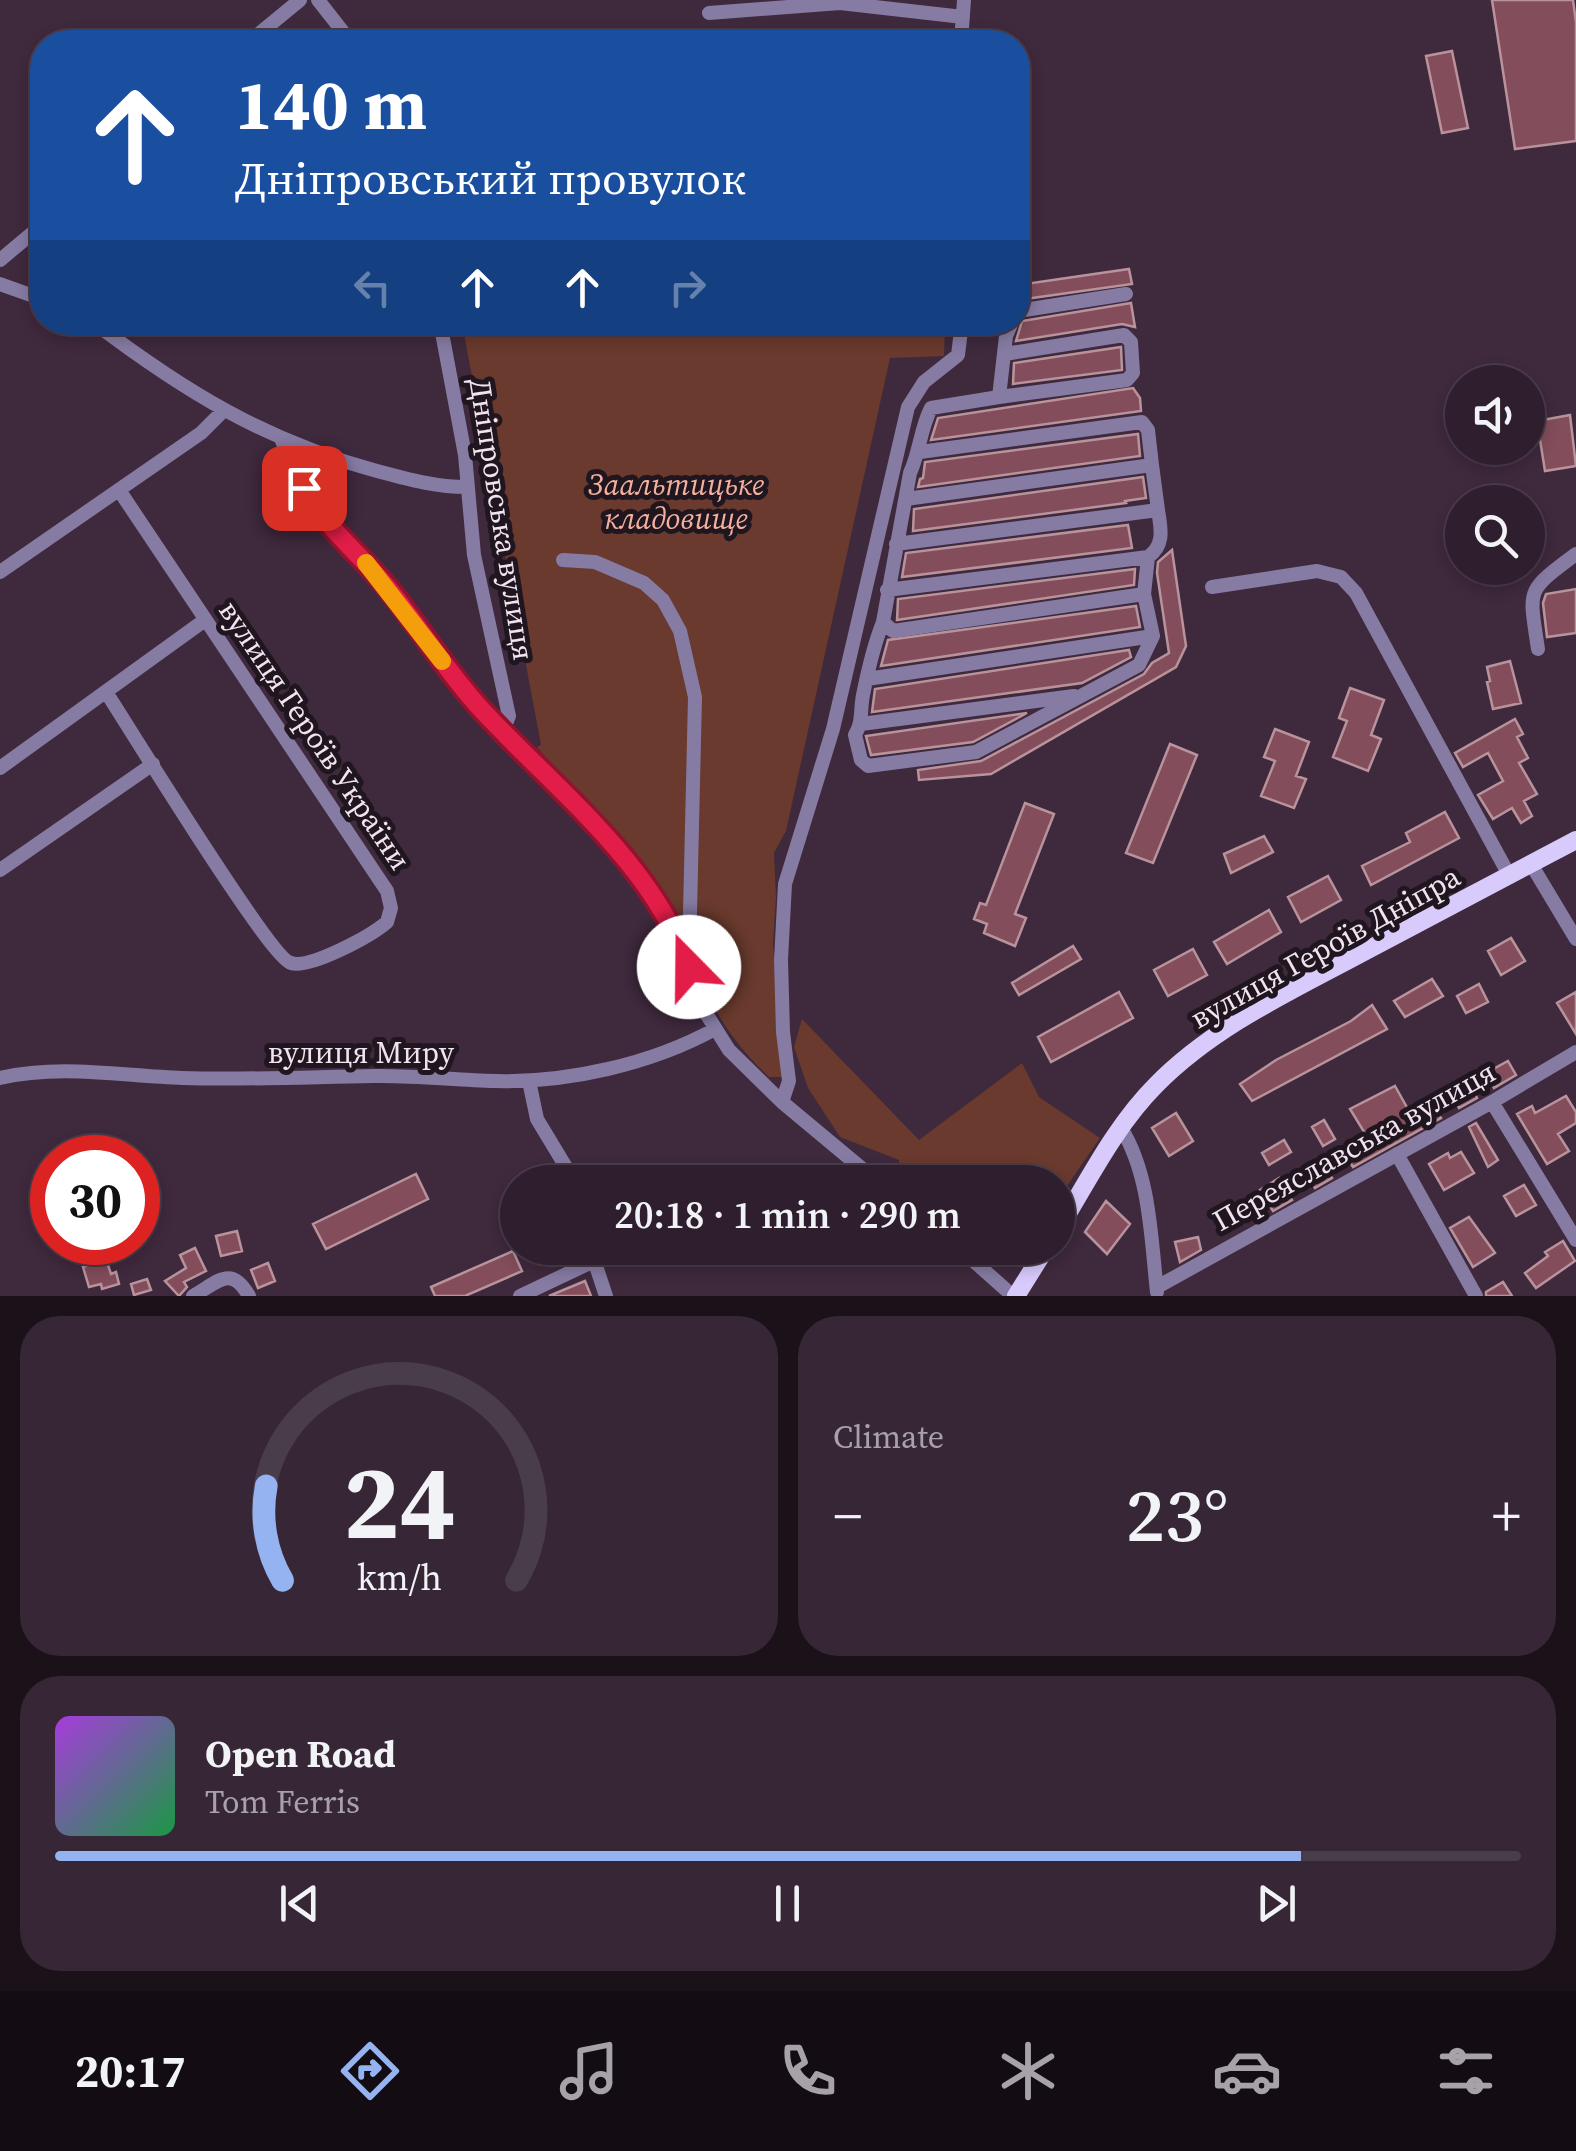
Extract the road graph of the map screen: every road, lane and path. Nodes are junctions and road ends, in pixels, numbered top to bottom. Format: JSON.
{"nodes":[{"id":1,"x":300,"y":0,"type":"edge"},
{"id":2,"x":318,"y":0,"type":"edge"},
{"id":3,"x":964,"y":0,"type":"edge"},
{"id":4,"x":709,"y":13,"type":"dead end"},
{"id":5,"x":963,"y":17,"type":"junction"},
{"id":6,"x":264,"y":30,"type":"edge"},
{"id":7,"x":342,"y":30,"type":"edge"},
{"id":8,"x":962,"y":30,"type":"edge"},
{"id":9,"x":30,"y":235,"type":"edge"},
{"id":10,"x":0,"y":260,"type":"edge"},
{"id":11,"x":0,"y":284,"type":"edge"},
{"id":12,"x":1126,"y":294,"type":"dead end"},
{"id":13,"x":30,"y":295,"type":"edge"},
{"id":14,"x":1030,"y":309,"type":"edge"},
{"id":15,"x":110,"y":335,"type":"edge"},
{"id":16,"x":443,"y":335,"type":"edge"},
{"id":17,"x":960,"y":335,"type":"edge"},
{"id":18,"x":1006,"y":335,"type":"edge"},
{"id":19,"x":1005,"y":354,"type":"junction"},
{"id":20,"x":999,"y":397,"type":"junction"},
{"id":21,"x":224,"y":410,"type":"junction"},
{"id":22,"x":282,"y":441,"type":"junction"},
{"id":23,"x":920,"y":452,"type":"junction"},
{"id":24,"x":1152,"y":465,"type":"junction"},
{"id":25,"x":467,"y":487,"type":"junction"},
{"id":26,"x":119,"y":490,"type":"junction"},
{"id":27,"x":906,"y":499,"type":"junction"},
{"id":28,"x":1158,"y":510,"type":"junction"},
{"id":29,"x":896,"y":544,"type":"junction"},
{"id":30,"x":1576,"y":554,"type":"edge"},
{"id":31,"x":1148,"y":557,"type":"junction"},
{"id":32,"x":563,"y":560,"type":"dead end"},
{"id":33,"x":0,"y":572,"type":"edge"},
{"id":34,"x":1212,"y":586,"type":"dead end"},
{"id":35,"x":1144,"y":594,"type":"junction"},
{"id":36,"x":886,"y":595,"type":"junction"},
{"id":37,"x":861,"y":601,"type":"junction"},
{"id":38,"x":206,"y":620,"type":"junction"},
{"id":39,"x":882,"y":622,"type":"junction"},
{"id":40,"x":1153,"y":636,"type":"junction"},
{"id":41,"x":1538,"y":649,"type":"dead end"},
{"id":42,"x":867,"y":680,"type":"junction"},
{"id":43,"x":106,"y":692,"type":"junction"},
{"id":44,"x":1082,"y":694,"type":"junction"},
{"id":45,"x":861,"y":724,"type":"junction"},
{"id":46,"x":503,"y":732,"type":"junction"},
{"id":47,"x":153,"y":764,"type":"junction"},
{"id":48,"x":0,"y":768,"type":"edge"},
{"id":49,"x":1576,"y":840,"type":"edge"},
{"id":50,"x":1530,"y":864,"type":"junction"},
{"id":51,"x":0,"y":870,"type":"edge"},
{"id":52,"x":1509,"y":875,"type":"junction"},
{"id":53,"x":1576,"y":939,"type":"edge"},
{"id":54,"x":689,"y":967,"type":"junction"},
{"id":55,"x":715,"y":1028,"type":"junction"},
{"id":56,"x":1576,"y":1052,"type":"edge"},
{"id":57,"x":0,"y":1078,"type":"edge"},
{"id":58,"x":528,"y":1081,"type":"junction"},
{"id":59,"x":782,"y":1102,"type":"junction"},
{"id":60,"x":1492,"y":1102,"type":"junction"},
{"id":61,"x":1120,"y":1128,"type":"junction"},
{"id":62,"x":1397,"y":1154,"type":"junction"},
{"id":63,"x":564,"y":1165,"type":"edge"},
{"id":64,"x":858,"y":1165,"type":"edge"},
{"id":65,"x":1075,"y":1202,"type":"edge"},
{"id":66,"x":1576,"y":1240,"type":"edge"},
{"id":67,"x":573,"y":1265,"type":"edge"},
{"id":68,"x":596,"y":1265,"type":"edge"},
{"id":69,"x":979,"y":1265,"type":"edge"},
{"id":70,"x":1035,"y":1265,"type":"edge"},
{"id":71,"x":1158,"y":1292,"type":"edge"},
{"id":72,"x":193,"y":1296,"type":"edge"},
{"id":73,"x":249,"y":1296,"type":"edge"},
{"id":74,"x":520,"y":1296,"type":"edge"},
{"id":75,"x":606,"y":1296,"type":"edge"},
{"id":76,"x":1015,"y":1296,"type":"edge"},
{"id":77,"x":1476,"y":1296,"type":"edge"}],
"edges":[{"from":1,"to":6,"type":"street"},
{"from":2,"to":7,"type":"street"},
{"from":3,"to":5,"type":"street"},
{"from":4,"to":5,"type":"street"},
{"from":5,"to":8,"type":"street"},
{"from":9,"to":10,"type":"street"},
{"from":11,"to":13,"type":"street"},
{"from":12,"to":14,"type":"street"},
{"from":15,"to":21,"type":"street"},
{"from":16,"to":25,"type":"street","name":"Дніпровська вулиця"},
{"from":17,"to":37,"type":"street"},
{"from":18,"to":19,"type":"street"},
{"from":19,"to":20,"type":"street"},
{"from":19,"to":20,"type":"street"},
{"from":20,"to":23,"type":"street"},
{"from":21,"to":22,"type":"street"},
{"from":21,"to":26,"type":"street"},
{"from":22,"to":25,"type":"street"},
{"from":22,"to":46,"type":"street"},
{"from":23,"to":24,"type":"street"},
{"from":23,"to":27,"type":"street"},
{"from":24,"to":27,"type":"street"},
{"from":24,"to":28,"type":"street"},
{"from":25,"to":46,"type":"street","name":"Дніпровська вулиця"},
{"from":26,"to":33,"type":"street"},
{"from":26,"to":38,"type":"street","name":"вулиця Героїв України"},
{"from":27,"to":29,"type":"street"},
{"from":28,"to":29,"type":"street"},
{"from":28,"to":31,"type":"street"},
{"from":29,"to":36,"type":"street"},
{"from":30,"to":41,"type":"street"},
{"from":31,"to":35,"type":"street"},
{"from":31,"to":36,"type":"street"},
{"from":32,"to":54,"type":"street"},
{"from":34,"to":52,"type":"street"},
{"from":35,"to":39,"type":"street"},
{"from":35,"to":40,"type":"street"},
{"from":36,"to":37,"type":"street"},
{"from":36,"to":39,"type":"street"},
{"from":37,"to":59,"type":"street"},
{"from":38,"to":43,"type":"street"},
{"from":38,"to":47,"type":"street","name":"вулиця Героїв України"},
{"from":39,"to":42,"type":"street"},
{"from":40,"to":42,"type":"street"},
{"from":40,"to":44,"type":"street"},
{"from":42,"to":45,"type":"street"},
{"from":43,"to":47,"type":"street","name":"вулиця Героїв України"},
{"from":43,"to":48,"type":"street"},
{"from":44,"to":45,"type":"street"},
{"from":44,"to":45,"type":"street"},
{"from":46,"to":54,"type":"street"},
{"from":47,"to":51,"type":"street"},
{"from":49,"to":50,"type":"main road","name":"вулиця Героїв Дніпра"},
{"from":50,"to":52,"type":"main road","name":"вулиця Героїв Дніпра"},
{"from":50,"to":53,"type":"street"},
{"from":52,"to":61,"type":"main road","name":"вулиця Героїв Дніпра"},
{"from":54,"to":55,"type":"street"},
{"from":55,"to":58,"type":"street","name":"вулиця Миру"},
{"from":55,"to":59,"type":"street"},
{"from":56,"to":60,"type":"street","name":"Переяславська вулиця"},
{"from":57,"to":58,"type":"street","name":"вулиця Миру"},
{"from":58,"to":63,"type":"street"},
{"from":59,"to":64,"type":"street"},
{"from":60,"to":62,"type":"street","name":"Переяславська вулиця"},
{"from":60,"to":66,"type":"street"},
{"from":61,"to":65,"type":"main road","name":"вулиця Героїв Дніпра"},
{"from":61,"to":71,"type":"street"},
{"from":62,"to":71,"type":"street","name":"Переяславська вулиця"},
{"from":62,"to":77,"type":"street"},
{"from":67,"to":74,"type":"street"},
{"from":68,"to":75,"type":"street"},
{"from":69,"to":76,"type":"street"},
{"from":70,"to":76,"type":"main road"},
{"from":72,"to":73,"type":"street"}]}
